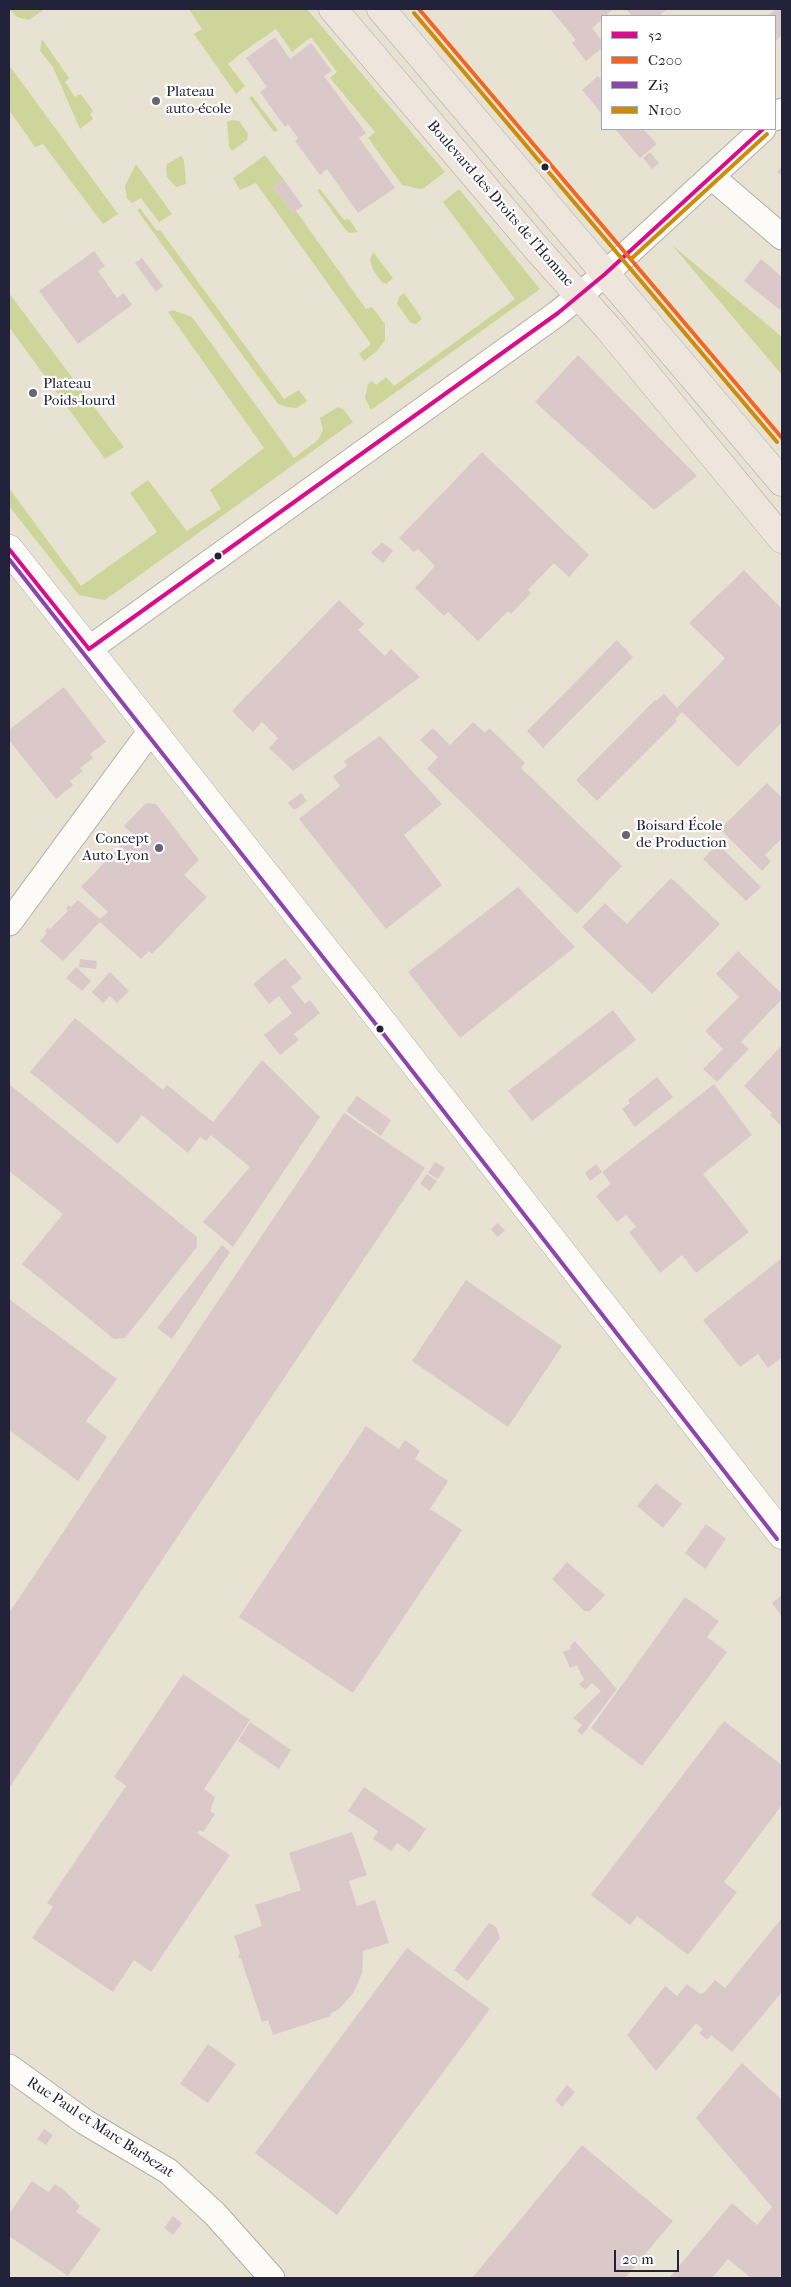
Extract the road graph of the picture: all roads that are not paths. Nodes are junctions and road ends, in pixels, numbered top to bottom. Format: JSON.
{"nodes":[{"id":1,"x":333,"y":9,"type":"edge"},
{"id":2,"x":382,"y":9,"type":"edge"},
{"id":3,"x":762,"y":130,"type":"edge"},
{"id":4,"x":712,"y":177,"type":"junction"},
{"id":5,"x":782,"y":237,"type":"edge"},
{"id":6,"x":605,"y":274,"type":"junction"},
{"id":7,"x":580,"y":296,"type":"junction"},
{"id":8,"x":782,"y":482,"type":"edge"},
{"id":9,"x":782,"y":539,"type":"edge"},
{"id":10,"x":9,"y":549,"type":"edge"},
{"id":11,"x":89,"y":649,"type":"junction"},
{"id":12,"x":152,"y":729,"type":"junction"},
{"id":13,"x":9,"y":923,"type":"edge"},
{"id":14,"x":782,"y":1535,"type":"edge"},
{"id":15,"x":9,"y":2068,"type":"edge"},
{"id":16,"x":272,"y":2278,"type":"edge"}],
"edges":[{"from":1,"to":7,"type":"main road","name":"Boulevard des Droits de l'Homme"},
{"from":2,"to":6,"type":"main road"},
{"from":3,"to":4,"type":"street"},
{"from":4,"to":5,"type":"street"},
{"from":4,"to":6,"type":"street"},
{"from":6,"to":7,"type":"street"},
{"from":6,"to":8,"type":"main road"},
{"from":7,"to":9,"type":"main road","name":"Boulevard des Droits de l'Homme"},
{"from":7,"to":11,"type":"street"},
{"from":10,"to":11,"type":"street"},
{"from":11,"to":12,"type":"street"},
{"from":12,"to":13,"type":"street"},
{"from":12,"to":14,"type":"street"},
{"from":15,"to":16,"type":"street","name":"Rue Paul et Marc Barbezat"}]}
